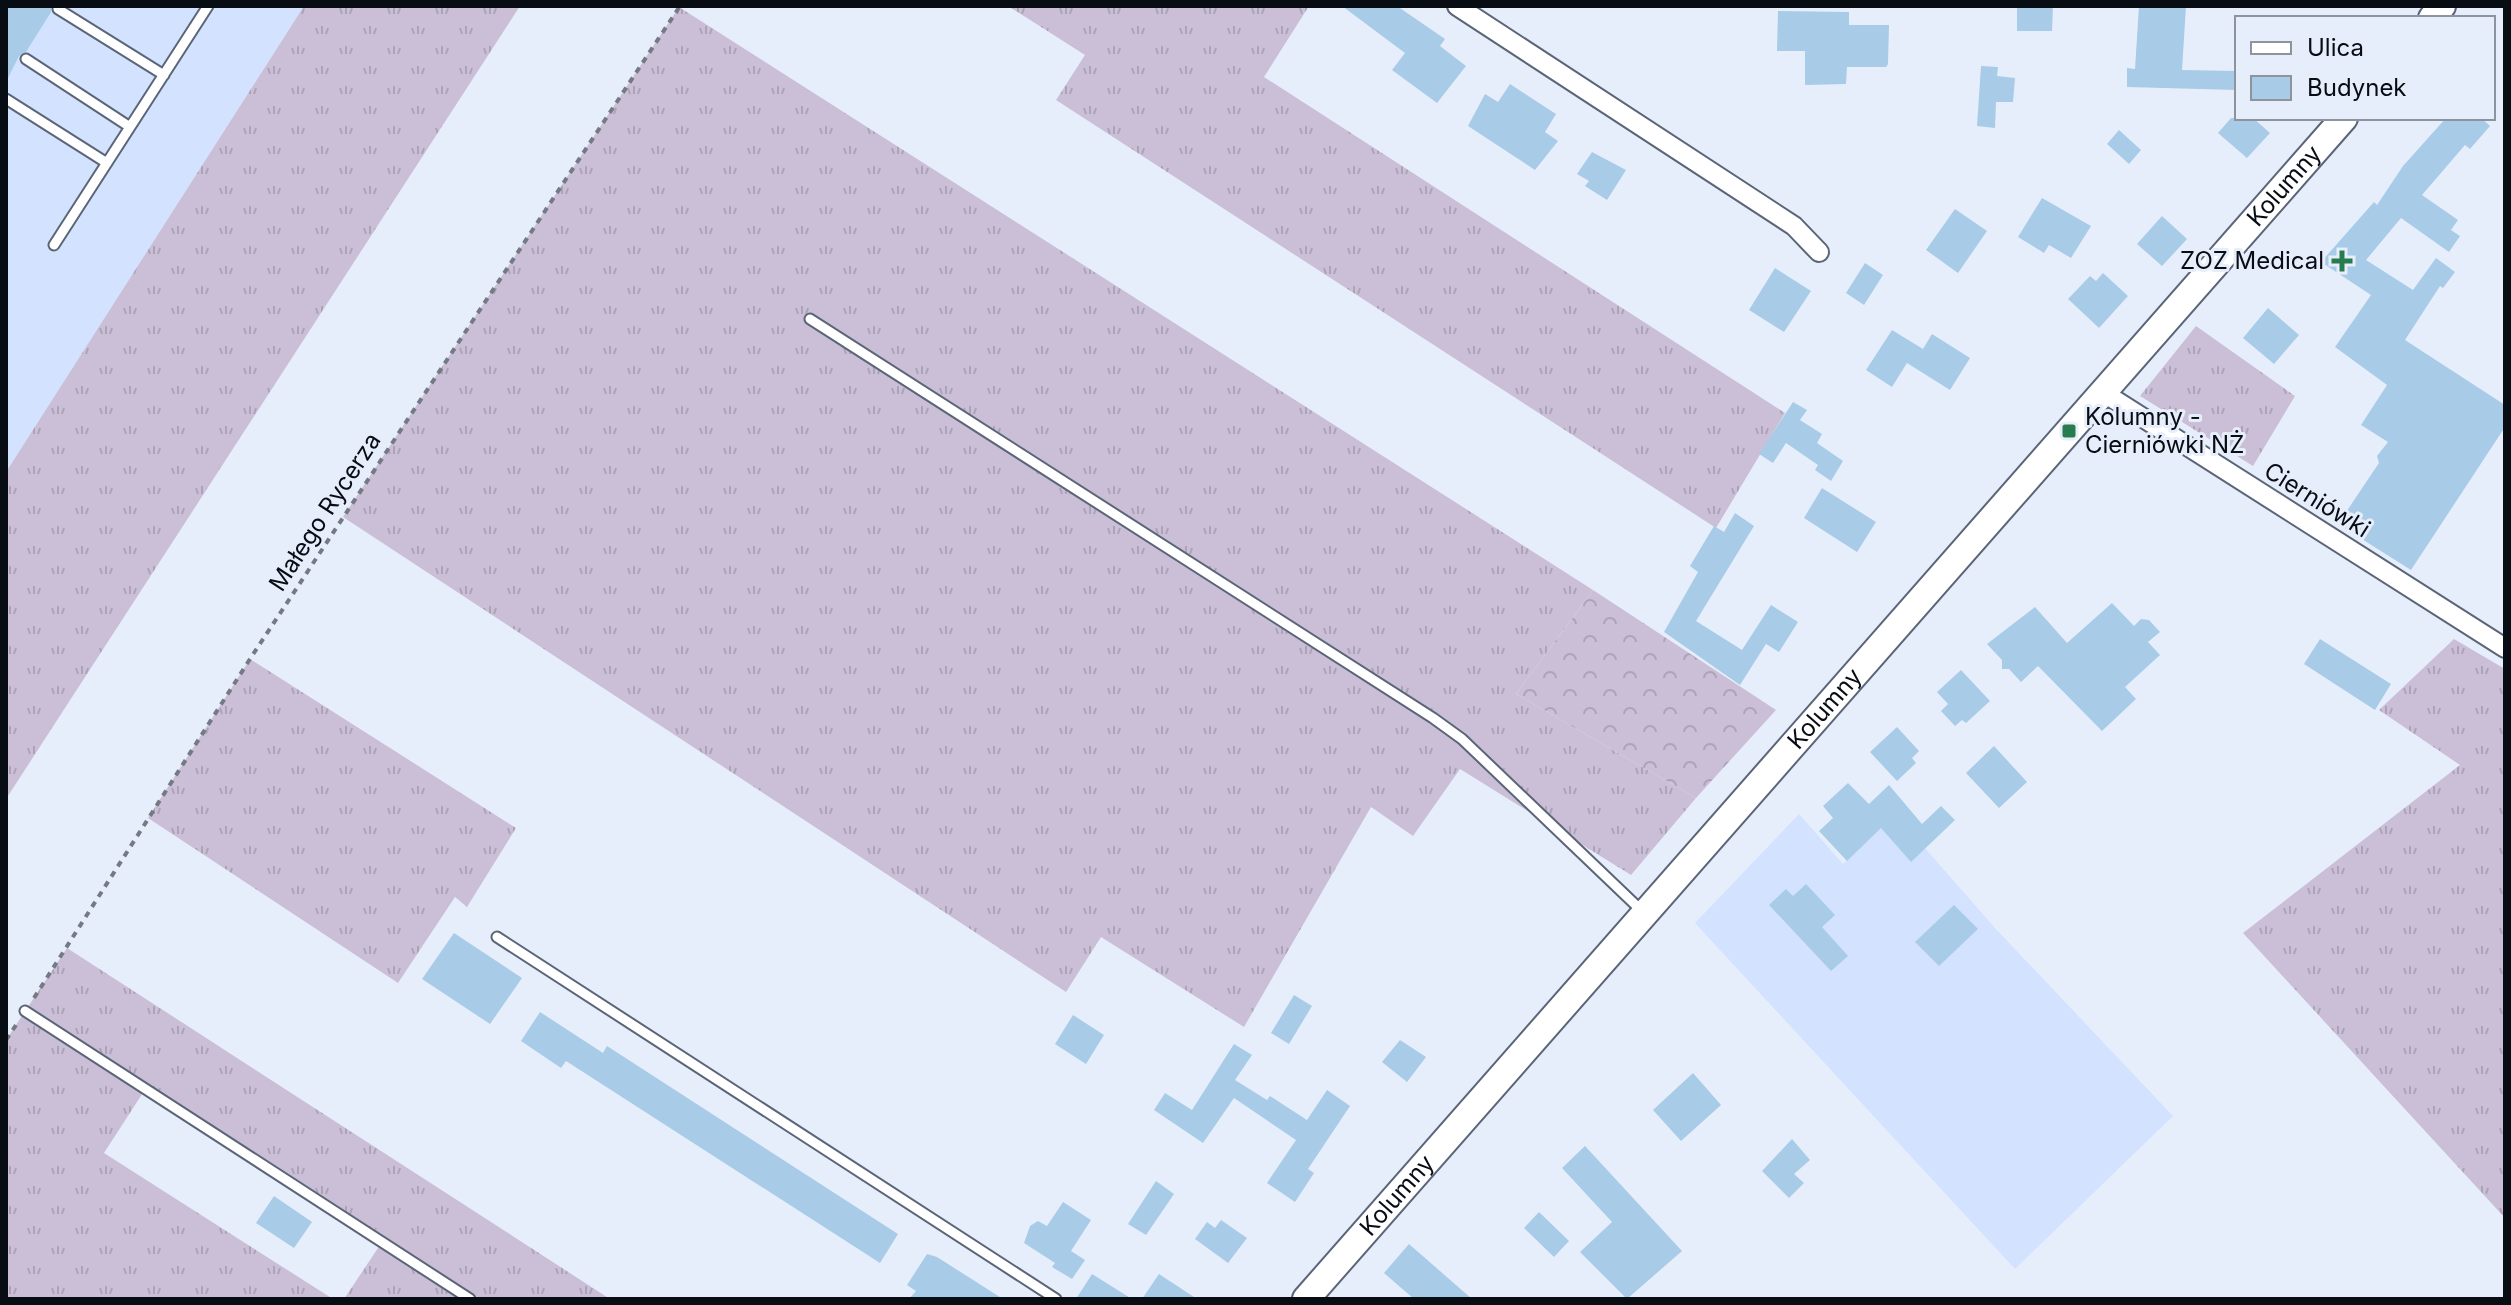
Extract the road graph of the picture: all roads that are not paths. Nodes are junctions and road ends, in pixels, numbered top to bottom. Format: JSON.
{"nodes":[{"id":1,"x":208,"y":6,"type":"edge"},
{"id":2,"x":1457,"y":6,"type":"edge"},
{"id":3,"x":58,"y":9,"type":"dead end"},
{"id":4,"x":26,"y":59,"type":"dead end"},
{"id":5,"x":164,"y":75,"type":"junction"},
{"id":6,"x":6,"y":99,"type":"edge"},
{"id":7,"x":2342,"y":120,"type":"edge"},
{"id":8,"x":130,"y":127,"type":"junction"},
{"id":9,"x":107,"y":163,"type":"junction"},
{"id":10,"x":54,"y":245,"type":"dead end"},
{"id":11,"x":1819,"y":252,"type":"dead end"},
{"id":12,"x":810,"y":319,"type":"dead end"},
{"id":13,"x":2104,"y":393,"type":"junction"},
{"id":14,"x":2505,"y":648,"type":"edge"},
{"id":15,"x":1645,"y":914,"type":"junction"},
{"id":16,"x":497,"y":937,"type":"dead end"},
{"id":17,"x":25,"y":1011,"type":"road end"},
{"id":18,"x":470,"y":1299,"type":"edge"},
{"id":19,"x":1056,"y":1299,"type":"edge"},
{"id":20,"x":1306,"y":1299,"type":"edge"}],
"edges":[{"from":1,"to":5,"type":"lane"},
{"from":2,"to":11,"type":"street"},
{"from":3,"to":5,"type":"lane"},
{"from":4,"to":8,"type":"lane"},
{"from":5,"to":8,"type":"lane"},
{"from":6,"to":9,"type":"lane"},
{"from":7,"to":13,"type":"street","name":"Kolumny"},
{"from":8,"to":9,"type":"lane"},
{"from":9,"to":10,"type":"lane"},
{"from":12,"to":15,"type":"lane"},
{"from":13,"to":14,"type":"street","name":"Cierniówki"},
{"from":13,"to":15,"type":"street","name":"Kolumny"},
{"from":15,"to":20,"type":"street","name":"Kolumny"},
{"from":16,"to":19,"type":"lane"},
{"from":17,"to":18,"type":"lane"}]}
